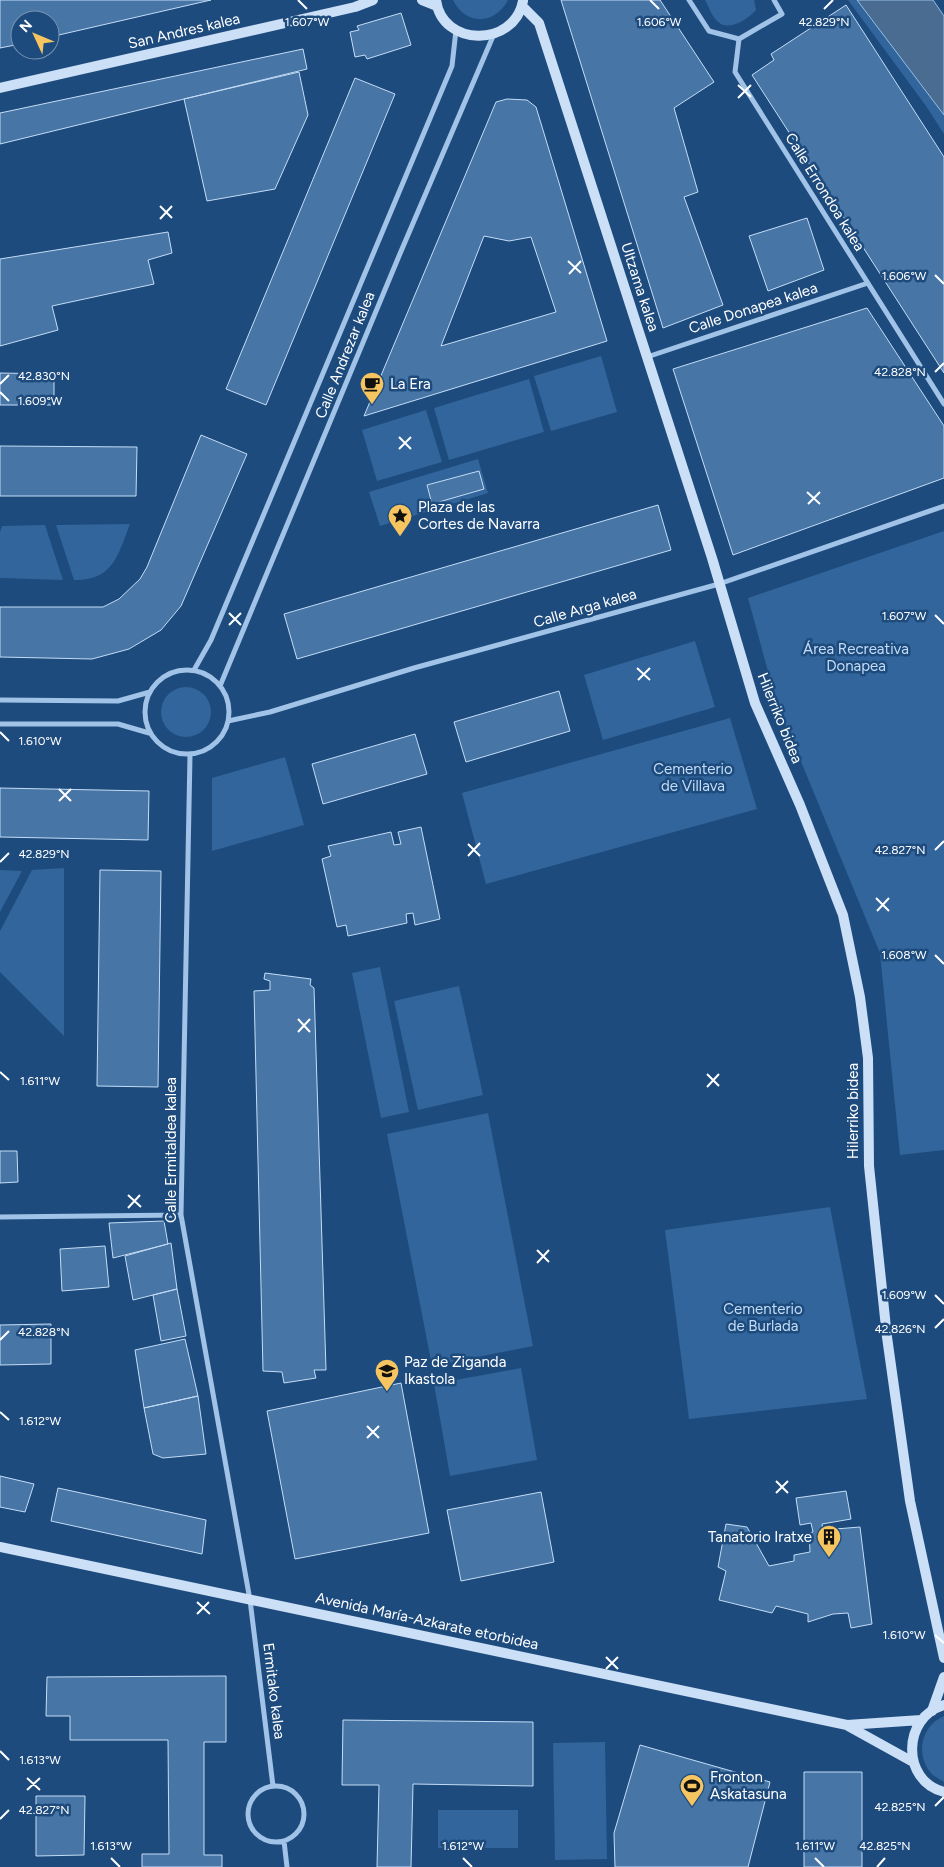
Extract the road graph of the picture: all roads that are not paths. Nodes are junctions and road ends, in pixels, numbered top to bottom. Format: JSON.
{"nodes":[{"id":1,"x":373,"y":0,"type":"edge"},
{"id":2,"x":422,"y":0,"type":"edge"},
{"id":3,"x":690,"y":0,"type":"edge"},
{"id":4,"x":774,"y":0,"type":"edge"},
{"id":5,"x":436,"y":3,"type":"edge"},
{"id":6,"x":522,"y":3,"type":"edge"},
{"id":7,"x":456,"y":30,"type":"junction"},
{"id":8,"x":494,"y":34,"type":"junction"},
{"id":9,"x":739,"y":39,"type":"junction"},
{"id":10,"x":0,"y":88,"type":"edge"},
{"id":11,"x":868,"y":283,"type":"junction"},
{"id":12,"x":646,"y":357,"type":"junction"},
{"id":13,"x":944,"y":404,"type":"edge"},
{"id":14,"x":944,"y":506,"type":"edge"},
{"id":15,"x":718,"y":584,"type":"junction"},
{"id":16,"x":194,"y":670,"type":"junction"},
{"id":17,"x":220,"y":686,"type":"junction"},
{"id":18,"x":150,"y":692,"type":"junction"},
{"id":19,"x":0,"y":700,"type":"edge"},
{"id":20,"x":228,"y":720,"type":"junction"},
{"id":21,"x":0,"y":724,"type":"edge"},
{"id":22,"x":149,"y":733,"type":"junction"},
{"id":23,"x":190,"y":755,"type":"junction"},
{"id":24,"x":181,"y":1215,"type":"junction"},
{"id":25,"x":0,"y":1216,"type":"edge"},
{"id":26,"x":0,"y":1547,"type":"edge"},
{"id":27,"x":250,"y":1600,"type":"junction"},
{"id":28,"x":944,"y":1658,"type":"edge"},
{"id":29,"x":944,"y":1677,"type":"edge"},
{"id":30,"x":944,"y":1705,"type":"edge"},
{"id":31,"x":932,"y":1710,"type":"junction"},
{"id":32,"x":921,"y":1720,"type":"junction"},
{"id":33,"x":847,"y":1725,"type":"junction"},
{"id":34,"x":914,"y":1762,"type":"junction"},
{"id":35,"x":273,"y":1786,"type":"junction"},
{"id":36,"x":944,"y":1792,"type":"edge"},
{"id":37,"x":284,"y":1841,"type":"junction"},
{"id":38,"x":287,"y":1867,"type":"edge"}],
"edges":[{"from":1,"to":10,"type":"street","name":"San Andres kalea"},
{"from":2,"to":5,"type":"street"},
{"from":3,"to":9,"type":"street"},
{"from":4,"to":9,"type":"street"},
{"from":5,"to":7,"type":"street"},
{"from":6,"to":8,"type":"street"},
{"from":6,"to":12,"type":"street","name":"Ultzama kalea"},
{"from":7,"to":8,"type":"street"},
{"from":7,"to":16,"type":"street","name":"Calle Andrezar kalea"},
{"from":8,"to":17,"type":"street","name":"Calle Andrezar kalea"},
{"from":9,"to":11,"type":"street","name":"Calle Errondoa kalea"},
{"from":11,"to":12,"type":"street","name":"Calle Donapea kalea"},
{"from":11,"to":13,"type":"street","name":"Calle Errondoa kalea"},
{"from":12,"to":15,"type":"street","name":"Ultzama kalea"},
{"from":14,"to":15,"type":"street","name":"Calle Arga kalea"},
{"from":15,"to":20,"type":"street","name":"Calle Arga kalea"},
{"from":15,"to":28,"type":"street","name":"Hilerriko bidea"},
{"from":16,"to":17,"type":"street"},
{"from":16,"to":18,"type":"street"},
{"from":17,"to":20,"type":"street"},
{"from":18,"to":19,"type":"street"},
{"from":18,"to":22,"type":"street"},
{"from":20,"to":23,"type":"street"},
{"from":21,"to":22,"type":"street"},
{"from":22,"to":23,"type":"street"},
{"from":23,"to":24,"type":"street","name":"Calle Ermitaldea kalea"},
{"from":24,"to":25,"type":"street"},
{"from":24,"to":27,"type":"street","name":"Calle Ermitaldea kalea"},
{"from":26,"to":27,"type":"street","name":"Avenida María-Azkarate etorbidea"},
{"from":27,"to":33,"type":"street","name":"Avenida María-Azkarate etorbidea"},
{"from":27,"to":35,"type":"street","name":"Ermitako kalea"},
{"from":29,"to":31,"type":"street"},
{"from":30,"to":31,"type":"street"},
{"from":31,"to":32,"type":"street"},
{"from":32,"to":33,"type":"street"},
{"from":32,"to":34,"type":"street"},
{"from":33,"to":34,"type":"street"},
{"from":34,"to":36,"type":"street"},
{"from":35,"to":37,"type":"street"},
{"from":35,"to":37,"type":"street"},
{"from":37,"to":38,"type":"street"}]}
